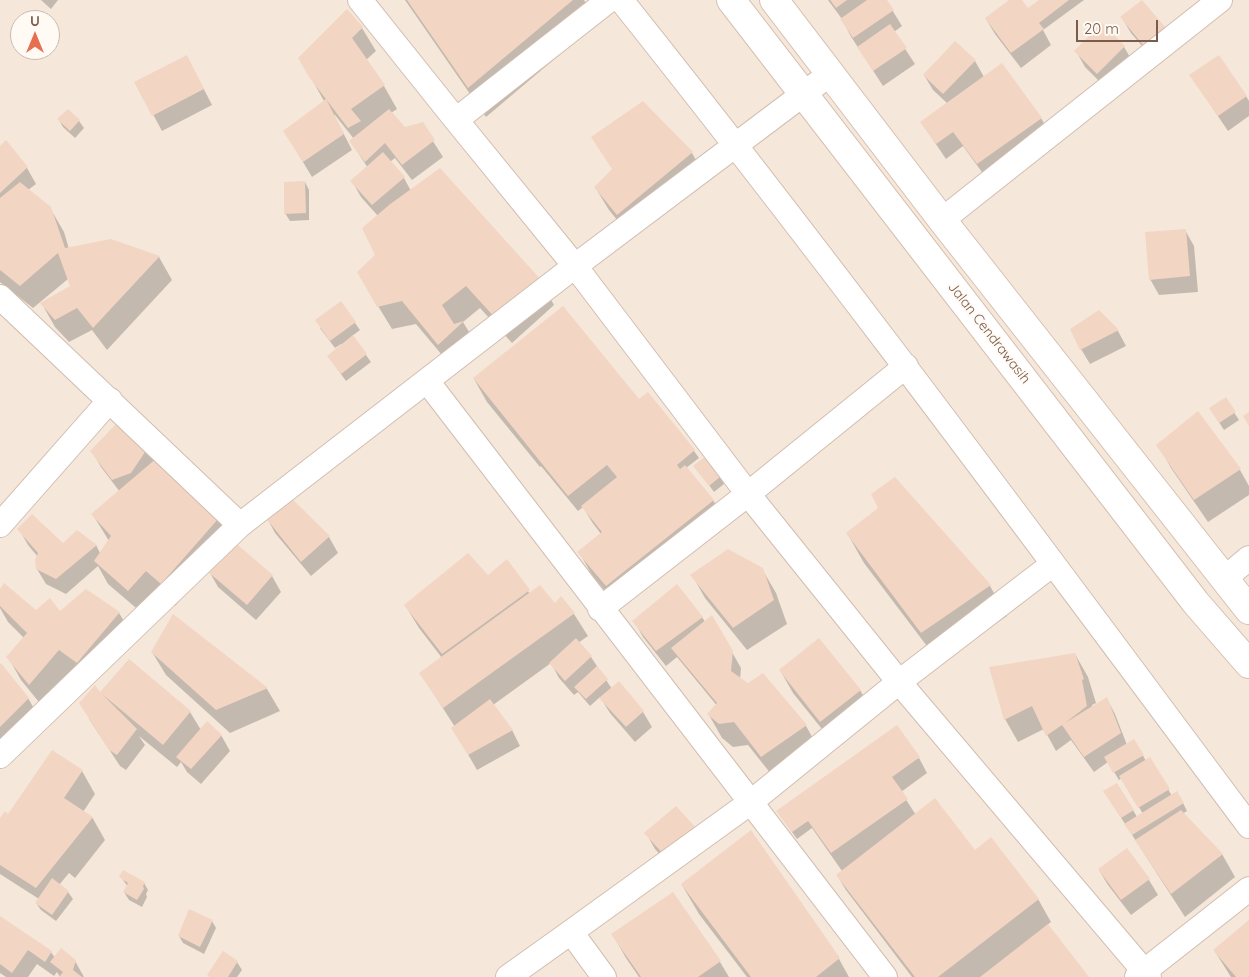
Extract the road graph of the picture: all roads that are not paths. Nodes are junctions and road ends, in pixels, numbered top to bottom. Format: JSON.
{"nodes":[{"id":1,"x":360,"y":0,"type":"edge"},
{"id":2,"x":609,"y":0,"type":"edge"},
{"id":3,"x":621,"y":0,"type":"edge"},
{"id":4,"x":731,"y":0,"type":"edge"},
{"id":5,"x":774,"y":0,"type":"edge"},
{"id":6,"x":1220,"y":0,"type":"edge"},
{"id":7,"x":830,"y":74,"type":"junction"},
{"id":8,"x":803,"y":94,"type":"junction"},
{"id":9,"x":456,"y":120,"type":"junction"},
{"id":10,"x":736,"y":144,"type":"junction"},
{"id":11,"x":942,"y":220,"type":"junction"},
{"id":12,"x":575,"y":266,"type":"junction"},
{"id":13,"x":0,"y":297,"type":"edge"},
{"id":14,"x":906,"y":366,"type":"junction"},
{"id":15,"x":427,"y":381,"type":"junction"},
{"id":16,"x":110,"y":400,"type":"junction"},
{"id":17,"x":748,"y":494,"type":"junction"},
{"id":18,"x":240,"y":524,"type":"junction"},
{"id":19,"x":0,"y":525,"type":"edge"},
{"id":20,"x":1249,"y":558,"type":"edge"},
{"id":21,"x":1053,"y":564,"type":"junction"},
{"id":22,"x":1224,"y":580,"type":"junction"},
{"id":23,"x":600,"y":609,"type":"junction"},
{"id":24,"x":1249,"y":610,"type":"edge"},
{"id":25,"x":1249,"y":664,"type":"edge"},
{"id":26,"x":899,"y":682,"type":"junction"},
{"id":27,"x":0,"y":756,"type":"edge"},
{"id":28,"x":750,"y":802,"type":"junction"},
{"id":29,"x":1249,"y":826,"type":"edge"},
{"id":30,"x":1249,"y":889,"type":"edge"},
{"id":31,"x":571,"y":932,"type":"junction"},
{"id":32,"x":1143,"y":975,"type":"edge"},
{"id":33,"x":508,"y":977,"type":"edge"},
{"id":34,"x":604,"y":977,"type":"edge"},
{"id":35,"x":885,"y":977,"type":"edge"}],
"edges":[{"from":1,"to":9,"type":"street"},
{"from":2,"to":9,"type":"street"},
{"from":3,"to":10,"type":"street"},
{"from":4,"to":8,"type":"main road","name":"Jalan Cendrawasih"},
{"from":5,"to":7,"type":"main road"},
{"from":6,"to":11,"type":"street"},
{"from":7,"to":8,"type":"street"},
{"from":7,"to":11,"type":"main road"},
{"from":8,"to":10,"type":"street"},
{"from":8,"to":25,"type":"main road","name":"Jalan Cendrawasih"},
{"from":9,"to":12,"type":"street"},
{"from":10,"to":12,"type":"street"},
{"from":10,"to":14,"type":"street"},
{"from":11,"to":22,"type":"main road"},
{"from":12,"to":15,"type":"street"},
{"from":12,"to":17,"type":"street"},
{"from":13,"to":16,"type":"street"},
{"from":14,"to":17,"type":"street"},
{"from":14,"to":21,"type":"street"},
{"from":15,"to":18,"type":"street"},
{"from":15,"to":23,"type":"street"},
{"from":16,"to":18,"type":"street"},
{"from":16,"to":19,"type":"street"},
{"from":17,"to":23,"type":"street"},
{"from":17,"to":26,"type":"street"},
{"from":18,"to":27,"type":"street"},
{"from":20,"to":22,"type":"street"},
{"from":21,"to":26,"type":"street"},
{"from":21,"to":29,"type":"street"},
{"from":22,"to":24,"type":"main road"},
{"from":23,"to":28,"type":"street"},
{"from":26,"to":28,"type":"street"},
{"from":26,"to":32,"type":"street"},
{"from":28,"to":31,"type":"street"},
{"from":28,"to":35,"type":"street"},
{"from":30,"to":32,"type":"street"},
{"from":31,"to":33,"type":"street"},
{"from":31,"to":34,"type":"street"}]}
